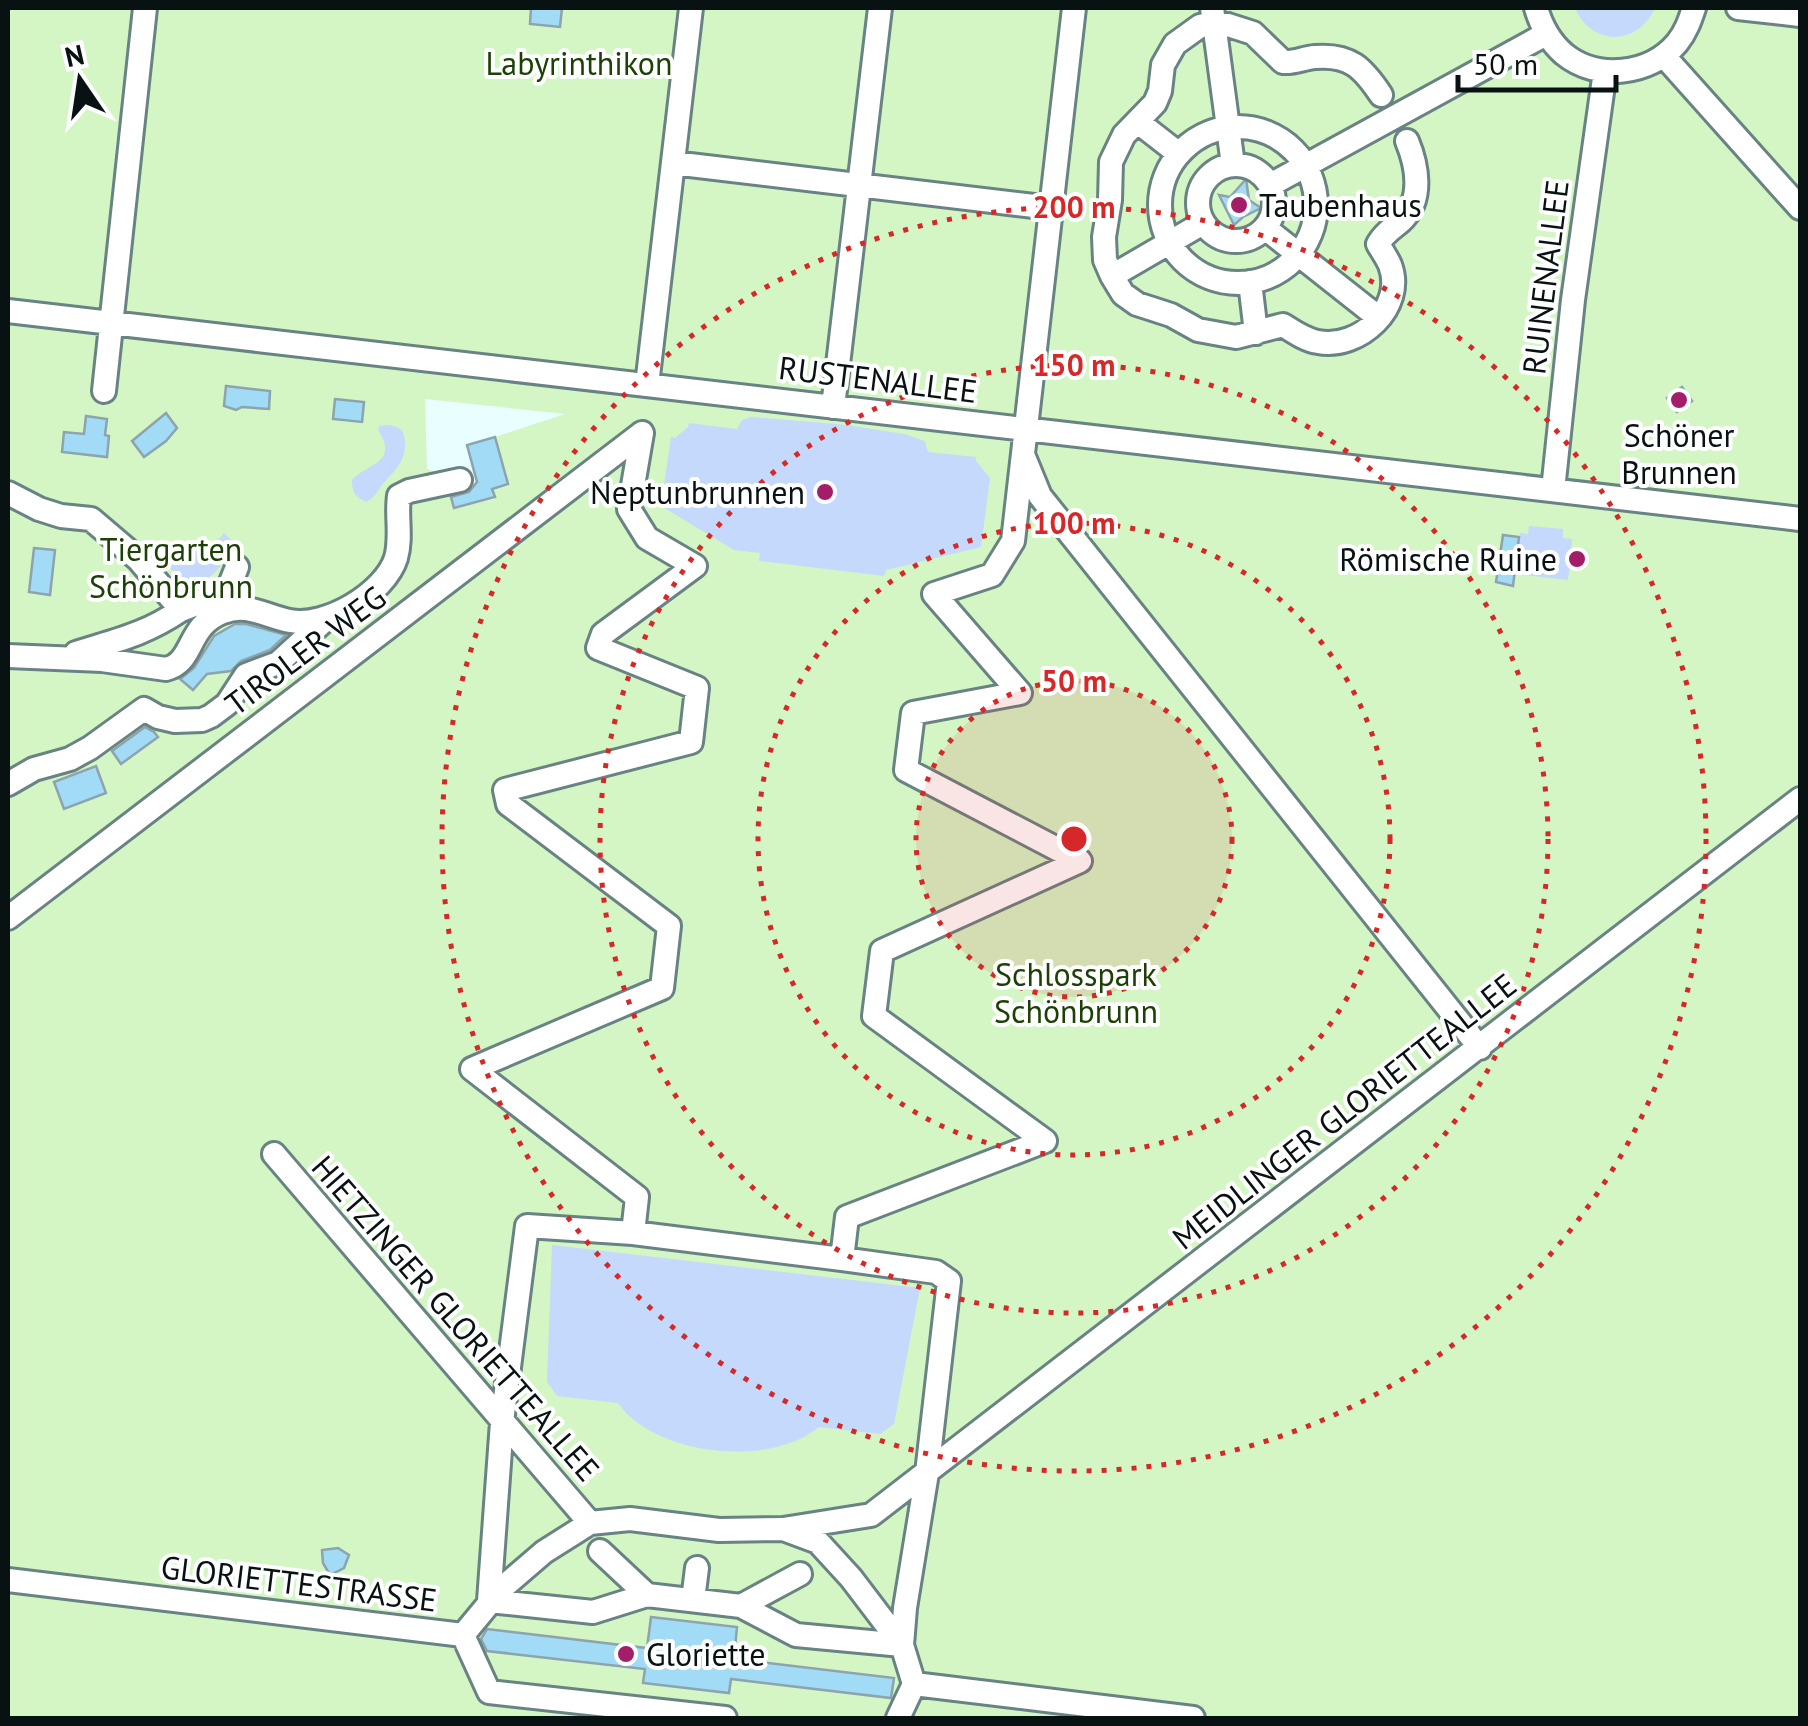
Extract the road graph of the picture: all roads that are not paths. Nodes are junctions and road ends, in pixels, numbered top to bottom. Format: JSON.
{"nodes":[{"id":1,"x":146,"y":8,"type":"edge"},
{"id":2,"x":691,"y":8,"type":"edge"},
{"id":3,"x":880,"y":8,"type":"edge"},
{"id":4,"x":1074,"y":8,"type":"edge"},
{"id":5,"x":1536,"y":8,"type":"edge"},
{"id":6,"x":1694,"y":8,"type":"edge"},
{"id":7,"x":1738,"y":8,"type":"edge"},
{"id":8,"x":1212,"y":15,"type":"edge"},
{"id":9,"x":1800,"y":15,"type":"edge"},
{"id":10,"x":1546,"y":34,"type":"junction"},
{"id":11,"x":1664,"y":56,"type":"junction"},
{"id":12,"x":1605,"y":71,"type":"junction"},
{"id":13,"x":1381,"y":95,"type":"dead end"},
{"id":14,"x":1138,"y":122,"type":"junction"},
{"id":15,"x":1228,"y":128,"type":"junction"},
{"id":16,"x":1407,"y":141,"type":"dead end"},
{"id":17,"x":1180,"y":154,"type":"junction"},
{"id":18,"x":673,"y":163,"type":"junction"},
{"id":19,"x":1233,"y":165,"type":"junction"},
{"id":20,"x":1306,"y":166,"type":"junction"},
{"id":21,"x":859,"y":185,"type":"junction"},
{"id":22,"x":1270,"y":185,"type":"junction"},
{"id":23,"x":1051,"y":208,"type":"junction"},
{"id":24,"x":1800,"y":208,"type":"edge"},
{"id":25,"x":1203,"y":223,"type":"junction"},
{"id":26,"x":1264,"y":228,"type":"junction"},
{"id":27,"x":1170,"y":243,"type":"junction"},
{"id":28,"x":1298,"y":255,"type":"junction"},
{"id":29,"x":1112,"y":276,"type":"junction"},
{"id":30,"x":1250,"y":282,"type":"junction"},
{"id":31,"x":8,"y":310,"type":"edge"},
{"id":32,"x":1378,"y":318,"type":"junction"},
{"id":33,"x":111,"y":323,"type":"junction"},
{"id":34,"x":1256,"y":332,"type":"junction"},
{"id":35,"x":647,"y":385,"type":"junction"},
{"id":36,"x":104,"y":391,"type":"dead end"},
{"id":37,"x":833,"y":406,"type":"junction"},
{"id":38,"x":1026,"y":429,"type":"junction"},
{"id":39,"x":1023,"y":454,"type":"junction"},
{"id":40,"x":460,"y":480,"type":"dead end"},
{"id":41,"x":1553,"y":490,"type":"junction"},
{"id":42,"x":8,"y":493,"type":"edge"},
{"id":43,"x":1800,"y":519,"type":"edge"},
{"id":44,"x":237,"y":567,"type":"dead end"},
{"id":45,"x":181,"y":610,"type":"junction"},
{"id":46,"x":326,"y":619,"type":"junction"},
{"id":47,"x":8,"y":656,"type":"edge"},
{"id":48,"x":65,"y":657,"type":"junction"},
{"id":49,"x":8,"y":784,"type":"edge"},
{"id":50,"x":1800,"y":799,"type":"edge"},
{"id":51,"x":8,"y":918,"type":"edge"},
{"id":52,"x":1480,"y":1048,"type":"junction"},
{"id":53,"x":274,"y":1154,"type":"dead end"},
{"id":54,"x":633,"y":1233,"type":"junction"},
{"id":55,"x":842,"y":1260,"type":"junction"},
{"id":56,"x":502,"y":1422,"type":"junction"},
{"id":57,"x":926,"y":1473,"type":"junction"},
{"id":58,"x":701,"y":1528,"type":"junction"},
{"id":59,"x":783,"y":1529,"type":"junction"},
{"id":60,"x":590,"y":1537,"type":"junction"},
{"id":61,"x":831,"y":1557,"type":"junction"},
{"id":62,"x":8,"y":1580,"type":"edge"},
{"id":63,"x":648,"y":1595,"type":"junction"},
{"id":64,"x":693,"y":1600,"type":"junction"},
{"id":65,"x":490,"y":1601,"type":"junction"},
{"id":66,"x":741,"y":1606,"type":"junction"},
{"id":67,"x":462,"y":1635,"type":"junction"},
{"id":68,"x":902,"y":1645,"type":"junction"},
{"id":69,"x":914,"y":1684,"type":"junction"},
{"id":70,"x":726,"y":1718,"type":"edge"},
{"id":71,"x":898,"y":1718,"type":"edge"},
{"id":72,"x":1193,"y":1718,"type":"edge"}],
"edges":[{"from":1,"to":33,"type":"street"},
{"from":2,"to":18,"type":"street"},
{"from":3,"to":21,"type":"street"},
{"from":4,"to":23,"type":"street"},
{"from":5,"to":10,"type":"street"},
{"from":6,"to":11,"type":"street"},
{"from":7,"to":9,"type":"street"},
{"from":8,"to":13,"type":"street"},
{"from":8,"to":14,"type":"street"},
{"from":8,"to":15,"type":"street"},
{"from":10,"to":12,"type":"street"},
{"from":10,"to":20,"type":"street"},
{"from":11,"to":12,"type":"street"},
{"from":11,"to":24,"type":"street"},
{"from":12,"to":41,"type":"street","name":"RUINENALLEE"},
{"from":14,"to":17,"type":"street"},
{"from":14,"to":29,"type":"street"},
{"from":15,"to":17,"type":"street"},
{"from":15,"to":19,"type":"street"},
{"from":15,"to":20,"type":"street"},
{"from":16,"to":32,"type":"street"},
{"from":17,"to":27,"type":"street"},
{"from":18,"to":21,"type":"street"},
{"from":18,"to":35,"type":"street"},
{"from":19,"to":22,"type":"street"},
{"from":19,"to":25,"type":"street"},
{"from":20,"to":22,"type":"street"},
{"from":20,"to":28,"type":"street"},
{"from":21,"to":23,"type":"street"},
{"from":21,"to":37,"type":"street"},
{"from":22,"to":26,"type":"street"},
{"from":23,"to":38,"type":"street"},
{"from":25,"to":26,"type":"street"},
{"from":25,"to":27,"type":"street"},
{"from":26,"to":28,"type":"street"},
{"from":27,"to":29,"type":"street"},
{"from":27,"to":30,"type":"street"},
{"from":28,"to":30,"type":"street"},
{"from":28,"to":32,"type":"street"},
{"from":29,"to":34,"type":"street"},
{"from":30,"to":34,"type":"street"},
{"from":31,"to":33,"type":"street","name":"RUSTENALLEE"},
{"from":32,"to":34,"type":"street"},
{"from":33,"to":35,"type":"street","name":"RUSTENALLEE"},
{"from":33,"to":36,"type":"street"},
{"from":35,"to":37,"type":"street","name":"RUSTENALLEE"},
{"from":37,"to":38,"type":"street","name":"RUSTENALLEE"},
{"from":38,"to":39,"type":"street"},
{"from":38,"to":41,"type":"street","name":"RUSTENALLEE"},
{"from":39,"to":52,"type":"street"},
{"from":39,"to":55,"type":"street"},
{"from":40,"to":46,"type":"street"},
{"from":41,"to":43,"type":"street","name":"RUSTENALLEE"},
{"from":42,"to":45,"type":"street"},
{"from":44,"to":45,"type":"street"},
{"from":45,"to":48,"type":"street"},
{"from":46,"to":48,"type":"street"},
{"from":46,"to":49,"type":"street"},
{"from":47,"to":48,"type":"street"},
{"from":50,"to":52,"type":"street","name":"MEIDLINGER GLORIETTEALLEE"},
{"from":51,"to":54,"type":"street","name":"TIROLER WEG"},
{"from":52,"to":57,"type":"street","name":"MEIDLINGER GLORIETTEALLEE"},
{"from":53,"to":56,"type":"street","name":"HIETZINGER GLORIETTEALLEE"},
{"from":54,"to":55,"type":"street"},
{"from":54,"to":56,"type":"street"},
{"from":55,"to":57,"type":"street"},
{"from":56,"to":60,"type":"street","name":"HIETZINGER GLORIETTEALLEE"},
{"from":56,"to":65,"type":"street"},
{"from":57,"to":59,"type":"street","name":"MEIDLINGER GLORIETTEALLEE"},
{"from":57,"to":68,"type":"street"},
{"from":58,"to":59,"type":"street","name":"MEIDLINGER GLORIETTEALLEE"},
{"from":58,"to":60,"type":"street","name":"MEIDLINGER GLORIETTEALLEE"},
{"from":58,"to":64,"type":"street"},
{"from":59,"to":61,"type":"street"},
{"from":60,"to":63,"type":"street","name":"HIETZINGER GLORIETTEALLEE"},
{"from":60,"to":65,"type":"street"},
{"from":61,"to":66,"type":"street"},
{"from":61,"to":68,"type":"street"},
{"from":62,"to":67,"type":"street","name":"GLORIETTESTRASSE"},
{"from":63,"to":64,"type":"street"},
{"from":63,"to":65,"type":"street"},
{"from":64,"to":66,"type":"street"},
{"from":65,"to":67,"type":"street"},
{"from":66,"to":68,"type":"street"},
{"from":67,"to":70,"type":"street","name":"GLORIETTESTRASSE"},
{"from":68,"to":69,"type":"street"},
{"from":69,"to":71,"type":"street"},
{"from":69,"to":72,"type":"street"}]}
